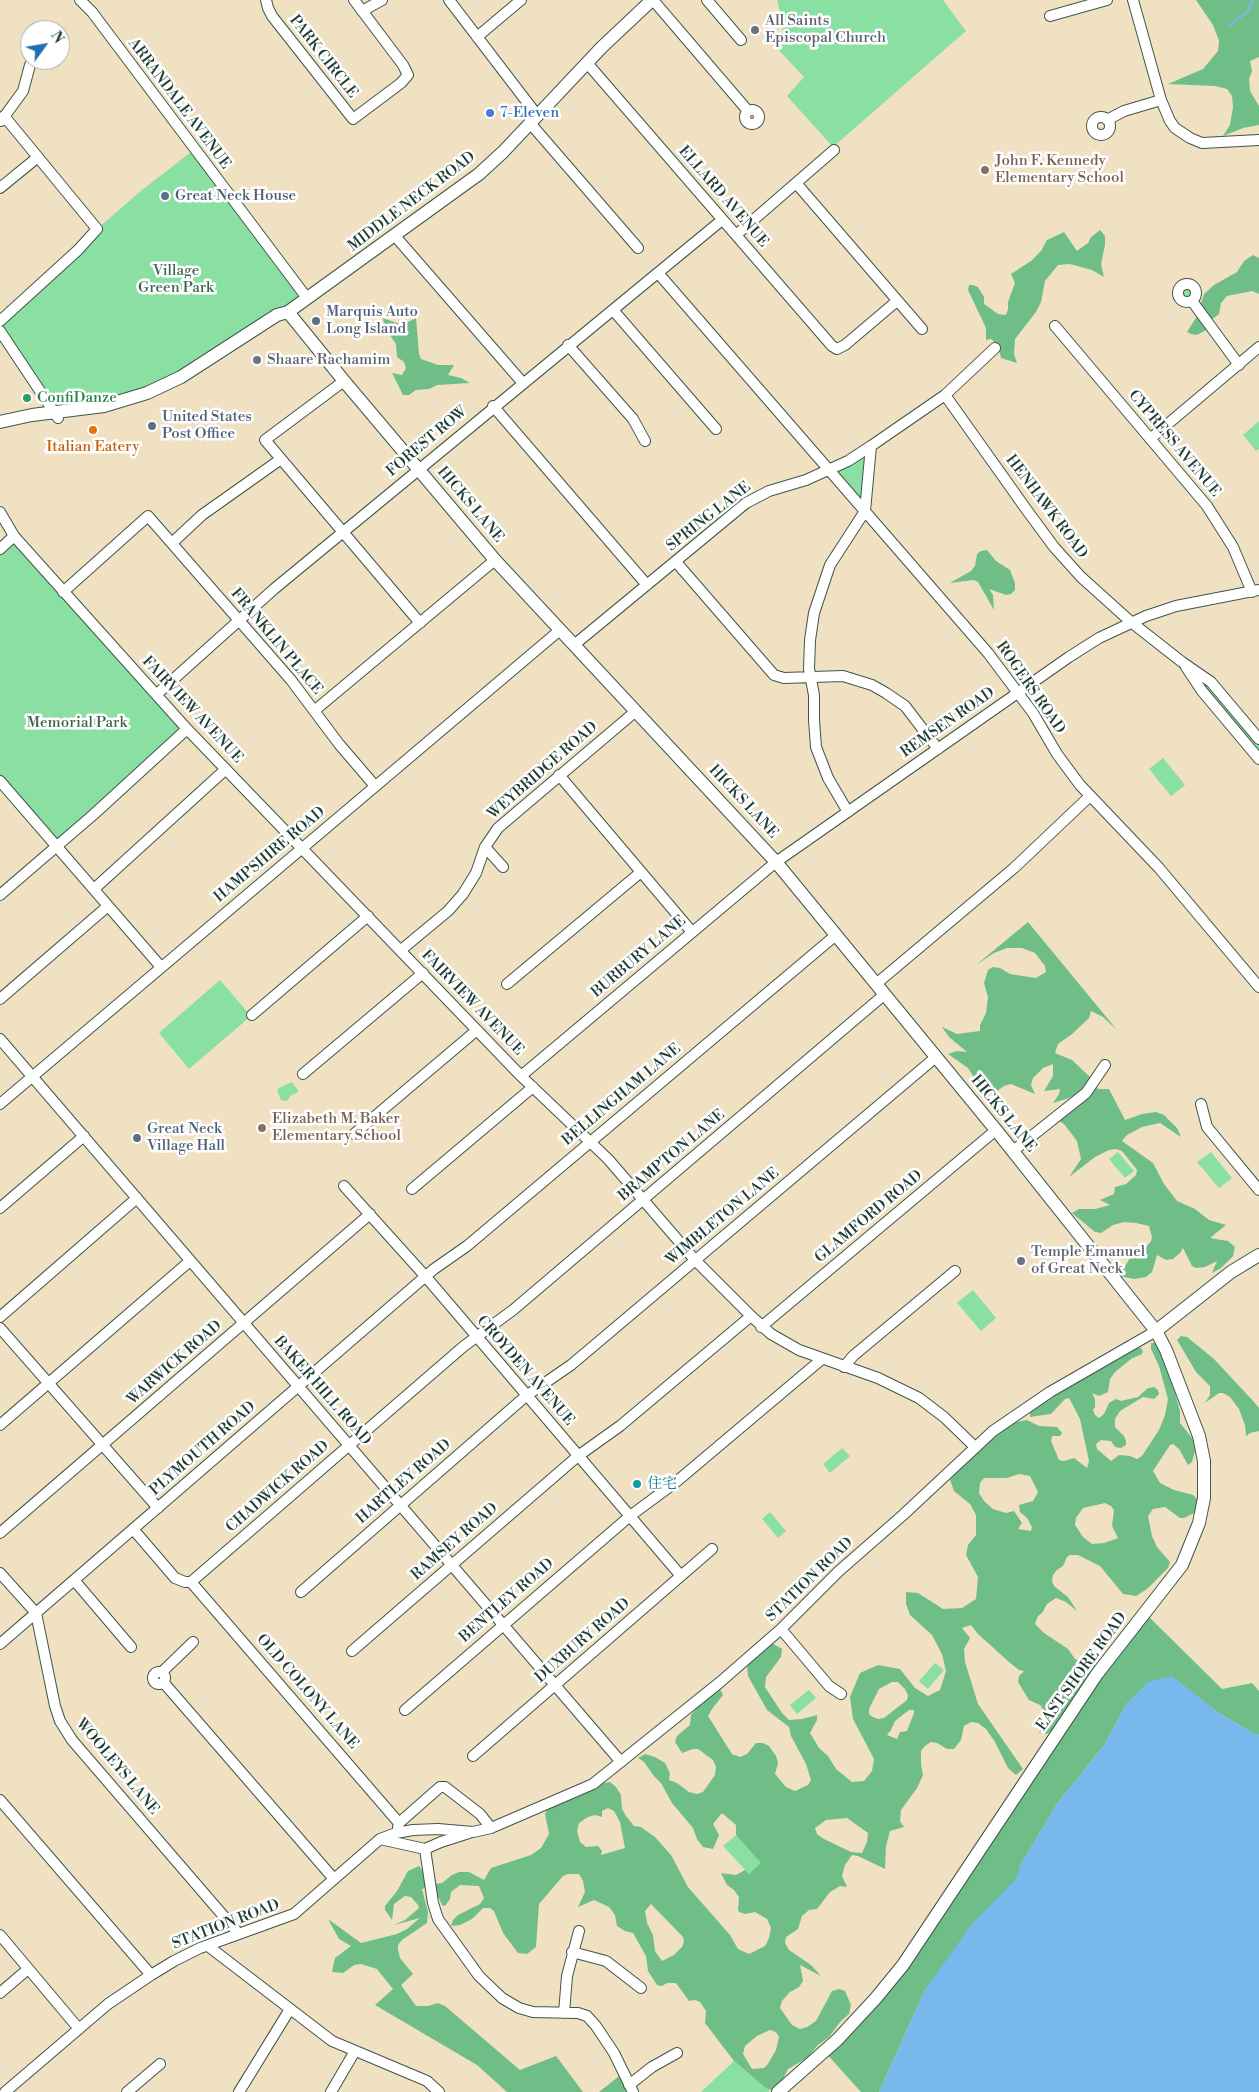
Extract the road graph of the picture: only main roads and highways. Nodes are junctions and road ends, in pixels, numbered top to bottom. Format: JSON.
{"nodes":[{"id":1,"x":652,"y":0,"type":"edge"},
{"id":2,"x":288,"y":312,"type":"junction"},
{"id":3,"x":56,"y":415,"type":"junction"},
{"id":4,"x":0,"y":422,"type":"edge"},
{"id":5,"x":0,"y":431,"type":"edge"},
{"id":6,"x":1259,"y":1255,"type":"edge"},
{"id":7,"x":1156,"y":1331,"type":"junction"},
{"id":8,"x":778,"y":2092,"type":"edge"}],
"edges":[{"from":1,"to":2,"type":"main road","name":"MIDDLE NECK ROAD"},
{"from":2,"to":3,"type":"main road","name":"MIDDLE NECK ROAD"},
{"from":2,"to":7,"type":"main road","name":"HICKS LANE"},
{"from":3,"to":4,"type":"main road","name":"MIDDLE NECK ROAD"},
{"from":3,"to":5,"type":"main road","name":"MIDDLE NECK ROAD"},
{"from":6,"to":7,"type":"main road"},
{"from":7,"to":8,"type":"main road","name":"EAST SHORE ROAD"}]}
